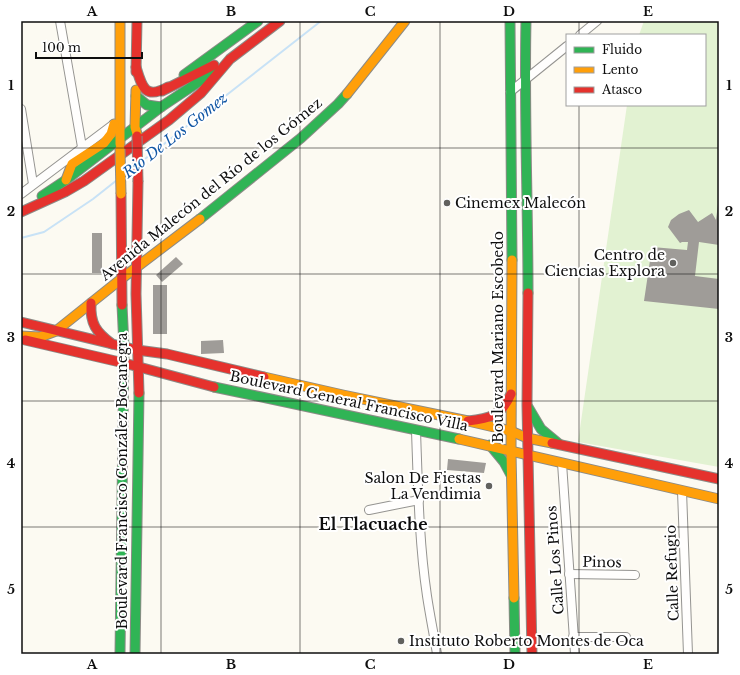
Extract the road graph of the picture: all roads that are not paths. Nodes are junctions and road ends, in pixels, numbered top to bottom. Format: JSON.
{"nodes":[{"id":1,"x":60,"y":21,"type":"edge"},
{"id":2,"x":120,"y":21,"type":"edge"},
{"id":3,"x":137,"y":21,"type":"edge"},
{"id":4,"x":258,"y":21,"type":"edge"},
{"id":5,"x":280,"y":21,"type":"edge"},
{"id":6,"x":405,"y":21,"type":"edge"},
{"id":7,"x":510,"y":21,"type":"edge"},
{"id":8,"x":526,"y":21,"type":"edge"},
{"id":9,"x":597,"y":21,"type":"edge"},
{"id":10,"x":581,"y":34,"type":"edge"},
{"id":11,"x":566,"y":47,"type":"edge"},
{"id":12,"x":230,"y":59,"type":"junction"},
{"id":13,"x":121,"y":63,"type":"junction"},
{"id":14,"x":136,"y":66,"type":"junction"},
{"id":15,"x":525,"y":80,"type":"junction"},
{"id":16,"x":162,"y":91,"type":"junction"},
{"id":17,"x":510,"y":92,"type":"junction"},
{"id":18,"x":136,"y":96,"type":"junction"},
{"id":19,"x":161,"y":107,"type":"junction"},
{"id":20,"x":21,"y":109,"type":"edge"},
{"id":21,"x":114,"y":124,"type":"junction"},
{"id":22,"x":136,"y":132,"type":"junction"},
{"id":23,"x":512,"y":137,"type":"junction"},
{"id":24,"x":120,"y":139,"type":"junction"},
{"id":25,"x":82,"y":147,"type":"junction"},
{"id":26,"x":527,"y":147,"type":"junction"},
{"id":27,"x":66,"y":180,"type":"junction"},
{"id":28,"x":33,"y":184,"type":"junction"},
{"id":29,"x":21,"y":194,"type":"edge"},
{"id":30,"x":21,"y":211,"type":"edge"},
{"id":31,"x":136,"y":268,"type":"junction"},
{"id":32,"x":121,"y":279,"type":"junction"},
{"id":33,"x":91,"y":303,"type":"junction"},
{"id":34,"x":21,"y":322,"type":"edge"},
{"id":35,"x":56,"y":332,"type":"junction"},
{"id":36,"x":21,"y":337,"type":"edge"},
{"id":37,"x":112,"y":344,"type":"junction"},
{"id":38,"x":124,"y":347,"type":"junction"},
{"id":39,"x":137,"y":350,"type":"junction"},
{"id":40,"x":124,"y":363,"type":"junction"},
{"id":41,"x":138,"y":367,"type":"junction"},
{"id":42,"x":156,"y":371,"type":"junction"},
{"id":43,"x":139,"y":383,"type":"junction"},
{"id":44,"x":512,"y":389,"type":"junction"},
{"id":45,"x":527,"y":405,"type":"junction"},
{"id":46,"x":468,"y":421,"type":"junction"},
{"id":47,"x":416,"y":431,"type":"junction"},
{"id":48,"x":511,"y":431,"type":"junction"},
{"id":49,"x":527,"y":438,"type":"junction"},
{"id":50,"x":559,"y":444,"type":"junction"},
{"id":51,"x":490,"y":446,"type":"junction"},
{"id":52,"x":511,"y":452,"type":"junction"},
{"id":53,"x":528,"y":456,"type":"junction"},
{"id":54,"x":562,"y":463,"type":"junction"},
{"id":55,"x":512,"y":477,"type":"junction"},
{"id":56,"x":719,"y":479,"type":"edge"},
{"id":57,"x":682,"y":491,"type":"junction"},
{"id":58,"x":719,"y":499,"type":"edge"},
{"id":59,"x":419,"y":500,"type":"junction"},
{"id":60,"x":369,"y":510,"type":"dead end"},
{"id":61,"x":569,"y":574,"type":"junction"},
{"id":62,"x":635,"y":575,"type":"dead end"},
{"id":63,"x":573,"y":637,"type":"junction"},
{"id":64,"x":626,"y":637,"type":"dead end"},
{"id":65,"x":120,"y":654,"type":"edge"},
{"id":66,"x":136,"y":654,"type":"edge"},
{"id":67,"x":437,"y":654,"type":"edge"},
{"id":68,"x":515,"y":654,"type":"edge"},
{"id":69,"x":532,"y":654,"type":"edge"},
{"id":70,"x":575,"y":654,"type":"edge"},
{"id":71,"x":688,"y":654,"type":"edge"}],
"edges":[{"from":1,"to":25,"type":"street"},
{"from":2,"to":13,"type":"main road","name":"Boulevard Francisco González Bocanegra"},
{"from":3,"to":14,"type":"main road","name":"Boulevard Francisco González Bocanegra"},
{"from":4,"to":16,"type":"main road"},
{"from":5,"to":12,"type":"main road"},
{"from":6,"to":31,"type":"main road","name":"Avenida Malecón del Río de los Gómez"},
{"from":7,"to":17,"type":"main road","name":"Boulevard Mariano Escobedo"},
{"from":8,"to":15,"type":"main road","name":"Boulevard Mariano Escobedo"},
{"from":9,"to":10,"type":"street"},
{"from":11,"to":15,"type":"street"},
{"from":12,"to":16,"type":"main road"},
{"from":12,"to":19,"type":"main road"},
{"from":12,"to":30,"type":"main road"},
{"from":13,"to":21,"type":"street","name":"Boulevard Francisco González Bocanegra"},
{"from":13,"to":24,"type":"main road","name":"Boulevard Francisco González Bocanegra"},
{"from":14,"to":16,"type":"main road"},
{"from":14,"to":18,"type":"main road","name":"Boulevard Francisco González Bocanegra"},
{"from":15,"to":17,"type":"street"},
{"from":15,"to":26,"type":"main road","name":"Boulevard Mariano Escobedo"},
{"from":17,"to":23,"type":"main road","name":"Boulevard Mariano Escobedo"},
{"from":18,"to":19,"type":"main road"},
{"from":18,"to":22,"type":"main road","name":"Boulevard Francisco González Bocanegra"},
{"from":19,"to":22,"type":"main road"},
{"from":20,"to":28,"type":"street"},
{"from":21,"to":25,"type":"street"},
{"from":21,"to":27,"type":"main road"},
{"from":22,"to":24,"type":"main road"},
{"from":22,"to":31,"type":"main road","name":"Boulevard Francisco González Bocanegra","bridge":true},
{"from":23,"to":26,"type":"main road"},
{"from":23,"to":44,"type":"main road","name":"Boulevard Mariano Escobedo"},
{"from":24,"to":27,"type":"main road"},
{"from":24,"to":32,"type":"main road","name":"Boulevard Francisco González Bocanegra","bridge":true},
{"from":25,"to":28,"type":"street"},
{"from":26,"to":45,"type":"main road","name":"Boulevard Mariano Escobedo"},
{"from":27,"to":30,"type":"main road"},
{"from":28,"to":29,"type":"street"},
{"from":31,"to":32,"type":"main road","name":"Avenida Malecón del Río de los Gómez"},
{"from":31,"to":39,"type":"main road","name":"Boulevard Francisco González Bocanegra"},
{"from":32,"to":33,"type":"main road","name":"Avenida Malecón del Río de los Gómez"},
{"from":32,"to":38,"type":"main road","name":"Boulevard Francisco González Bocanegra"},
{"from":33,"to":35,"type":"main road","name":"Avenida Malecón del Río de los Gómez"},
{"from":33,"to":37,"type":"main road"},
{"from":34,"to":35,"type":"main road","name":"Boulevard General Francisco Villa"},
{"from":35,"to":36,"type":"main road"},
{"from":35,"to":37,"type":"main road","name":"Boulevard General Francisco Villa"},
{"from":36,"to":40,"type":"main road","name":"Boulevard General Francisco Villa"},
{"from":37,"to":38,"type":"main road","name":"Boulevard General Francisco Villa"},
{"from":38,"to":39,"type":"main road","name":"Boulevard General Francisco Villa"},
{"from":38,"to":40,"type":"main road","name":"Boulevard Francisco González Bocanegra"},
{"from":39,"to":41,"type":"main road","name":"Boulevard Francisco González Bocanegra"},
{"from":39,"to":46,"type":"main road","name":"Boulevard General Francisco Villa"},
{"from":40,"to":41,"type":"main road","name":"Boulevard General Francisco Villa"},
{"from":40,"to":65,"type":"main road","name":"Boulevard Francisco González Bocanegra"},
{"from":41,"to":42,"type":"main road","name":"Boulevard General Francisco Villa"},
{"from":41,"to":43,"type":"main road","name":"Boulevard Francisco González Bocanegra"},
{"from":42,"to":43,"type":"main road"},
{"from":42,"to":47,"type":"main road","name":"Boulevard General Francisco Villa"},
{"from":43,"to":66,"type":"main road","name":"Boulevard Francisco González Bocanegra"},
{"from":44,"to":46,"type":"main road"},
{"from":44,"to":48,"type":"main road","name":"Boulevard Mariano Escobedo"},
{"from":45,"to":49,"type":"main road","name":"Boulevard Mariano Escobedo"},
{"from":45,"to":50,"type":"main road"},
{"from":46,"to":48,"type":"main road","name":"Boulevard General Francisco Villa"},
{"from":47,"to":51,"type":"main road","name":"Boulevard General Francisco Villa"},
{"from":47,"to":59,"type":"street"},
{"from":48,"to":49,"type":"main road","name":"Boulevard General Francisco Villa"},
{"from":48,"to":52,"type":"main road","name":"Boulevard Mariano Escobedo"},
{"from":49,"to":50,"type":"main road","name":"Boulevard General Francisco Villa"},
{"from":49,"to":53,"type":"main road","name":"Boulevard Mariano Escobedo"},
{"from":50,"to":56,"type":"main road","name":"Boulevard General Francisco Villa"},
{"from":51,"to":52,"type":"main road","name":"Boulevard General Francisco Villa"},
{"from":51,"to":55,"type":"main road"},
{"from":52,"to":53,"type":"main road","name":"Boulevard General Francisco Villa"},
{"from":52,"to":55,"type":"main road","name":"Boulevard Mariano Escobedo"},
{"from":53,"to":54,"type":"main road","name":"Boulevard General Francisco Villa"},
{"from":53,"to":69,"type":"main road","name":"Boulevard Mariano Escobedo"},
{"from":54,"to":57,"type":"main road","name":"Boulevard General Francisco Villa"},
{"from":54,"to":61,"type":"street","name":"Calle Los Pinos"},
{"from":55,"to":68,"type":"main road","name":"Boulevard Mariano Escobedo"},
{"from":57,"to":58,"type":"main road","name":"Boulevard General Francisco Villa"},
{"from":57,"to":71,"type":"street","name":"Calle Refugio"},
{"from":59,"to":60,"type":"street"},
{"from":59,"to":67,"type":"street"},
{"from":61,"to":62,"type":"street","name":"Pinos"},
{"from":61,"to":63,"type":"street","name":"Calle Los Pinos"},
{"from":63,"to":64,"type":"street"},
{"from":63,"to":70,"type":"street","name":"Calle Los Pinos"}]}
